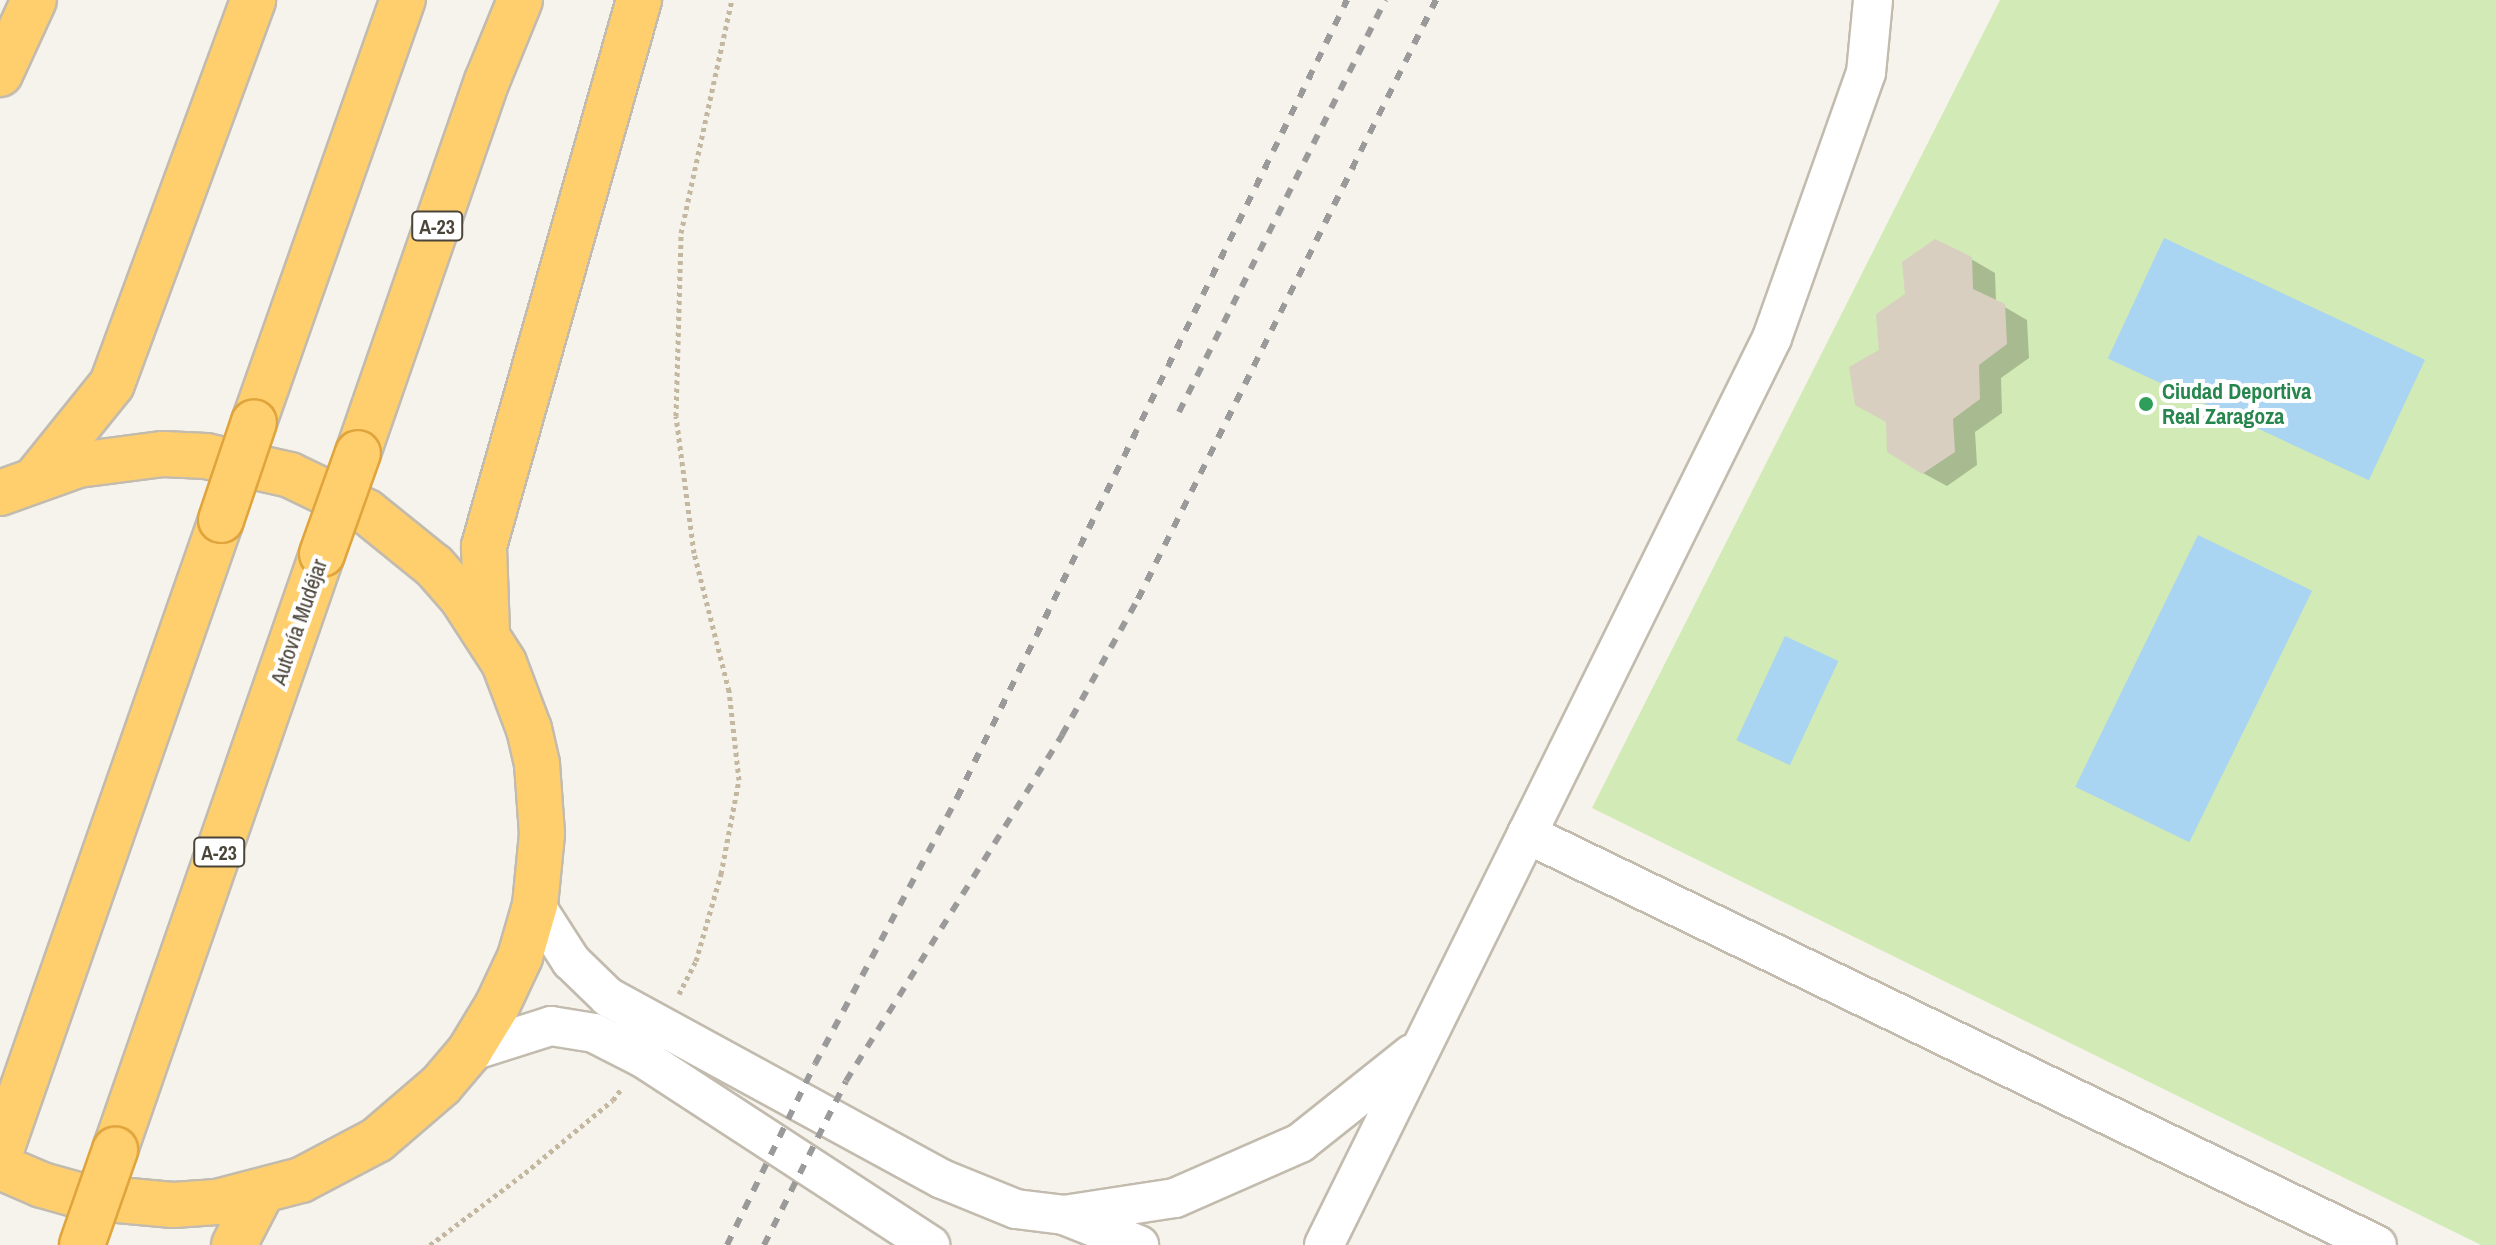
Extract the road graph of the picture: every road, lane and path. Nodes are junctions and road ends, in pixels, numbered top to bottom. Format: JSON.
{"nodes":[{"id":1,"x":34,"y":0,"type":"edge"},
{"id":2,"x":253,"y":0,"type":"edge"},
{"id":3,"x":403,"y":0,"type":"edge"},
{"id":4,"x":520,"y":0,"type":"edge"},
{"id":5,"x":639,"y":0,"type":"edge"},
{"id":6,"x":732,"y":0,"type":"edge"},
{"id":7,"x":1873,"y":0,"type":"edge"},
{"id":8,"x":0,"y":74,"type":"edge"},
{"id":9,"x":19,"y":485,"type":"edge"},
{"id":10,"x":487,"y":633,"type":"junction"},
{"id":11,"x":1527,"y":834,"type":"junction"},
{"id":12,"x":535,"y":905,"type":"junction"},
{"id":13,"x":652,"y":1043,"type":"junction"},
{"id":14,"x":1420,"y":1047,"type":"junction"},
{"id":15,"x":469,"y":1052,"type":"junction"},
{"id":16,"x":6,"y":1134,"type":"edge"},
{"id":17,"x":0,"y":1167,"type":"edge"},
{"id":18,"x":261,"y":1193,"type":"junction"},
{"id":19,"x":1064,"y":1215,"type":"junction"},
{"id":20,"x":921,"y":1242,"type":"edge"},
{"id":21,"x":82,"y":1245,"type":"edge"},
{"id":22,"x":234,"y":1245,"type":"edge"},
{"id":23,"x":430,"y":1245,"type":"edge"},
{"id":24,"x":1139,"y":1245,"type":"edge"},
{"id":25,"x":1324,"y":1245,"type":"edge"},
{"id":26,"x":2377,"y":1245,"type":"edge"}],
"edges":[{"from":1,"to":8,"type":"highway"},
{"from":2,"to":9,"type":"highway"},
{"from":3,"to":16,"type":"highway","bridge":true},
{"from":4,"to":21,"type":"highway","name":"Autovía Mudéjar","number":"A-23","bridge":true},
{"from":5,"to":10,"type":"highway"},
{"from":6,"to":13,"type":"path"},
{"from":7,"to":11,"type":"street"},
{"from":9,"to":10,"type":"highway"},
{"from":10,"to":12,"type":"highway"},
{"from":11,"to":14,"type":"street"},
{"from":11,"to":26,"type":"street"},
{"from":12,"to":13,"type":"street"},
{"from":12,"to":15,"type":"highway"},
{"from":13,"to":15,"type":"street"},
{"from":13,"to":19,"type":"street"},
{"from":13,"to":20,"type":"street"},
{"from":13,"to":23,"type":"path"},
{"from":14,"to":19,"type":"street"},
{"from":14,"to":25,"type":"street"},
{"from":15,"to":18,"type":"highway"},
{"from":17,"to":18,"type":"highway"},
{"from":18,"to":22,"type":"highway"},
{"from":19,"to":24,"type":"street"}]}
